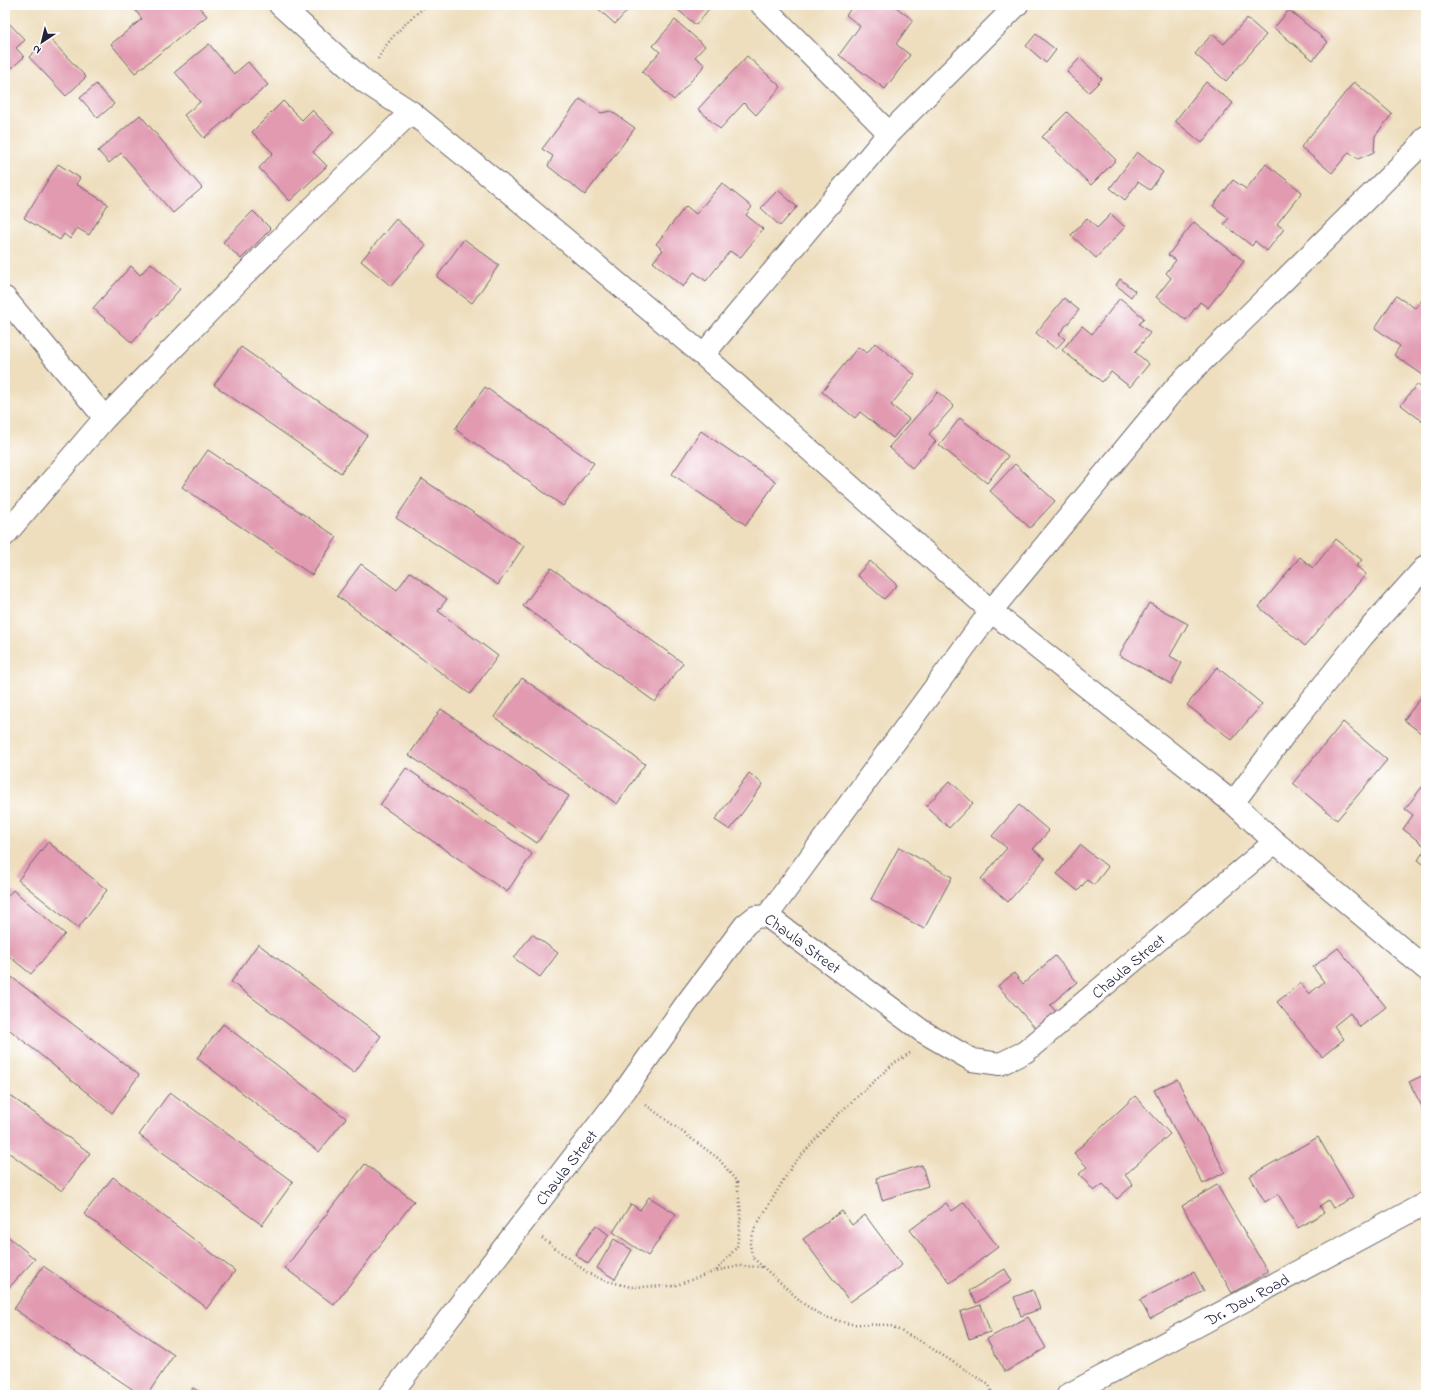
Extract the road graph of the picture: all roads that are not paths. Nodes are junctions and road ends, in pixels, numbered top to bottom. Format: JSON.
{"nodes":[{"id":1,"x":280,"y":5,"type":"edge"},
{"id":2,"x":762,"y":5,"type":"edge"},
{"id":3,"x":1017,"y":5,"type":"edge"},
{"id":4,"x":411,"y":112,"type":"junction"},
{"id":5,"x":889,"y":133,"type":"junction"},
{"id":6,"x":1422,"y":150,"type":"edge"},
{"id":7,"x":5,"y":298,"type":"edge"},
{"id":8,"x":703,"y":355,"type":"junction"},
{"id":9,"x":105,"y":418,"type":"junction"},
{"id":10,"x":5,"y":535,"type":"edge"},
{"id":11,"x":1426,"y":566,"type":"edge"},
{"id":12,"x":991,"y":611,"type":"junction"},
{"id":13,"x":1233,"y":803,"type":"junction"},
{"id":14,"x":1275,"y":842,"type":"junction"},
{"id":15,"x":767,"y":916,"type":"junction"},
{"id":16,"x":1426,"y":969,"type":"edge"},
{"id":17,"x":1426,"y":1203,"type":"edge"},
{"id":18,"x":390,"y":1395,"type":"edge"},
{"id":19,"x":1068,"y":1395,"type":"edge"}],
"edges":[{"from":1,"to":4,"type":"street"},
{"from":2,"to":5,"type":"street"},
{"from":3,"to":5,"type":"street"},
{"from":4,"to":8,"type":"street"},
{"from":4,"to":9,"type":"street"},
{"from":5,"to":8,"type":"street"},
{"from":6,"to":12,"type":"street"},
{"from":7,"to":9,"type":"street"},
{"from":8,"to":12,"type":"street"},
{"from":9,"to":10,"type":"street"},
{"from":11,"to":13,"type":"street"},
{"from":12,"to":13,"type":"street"},
{"from":12,"to":15,"type":"street"},
{"from":13,"to":14,"type":"street"},
{"from":14,"to":15,"type":"street","name":"Chaula Street"},
{"from":14,"to":16,"type":"street"},
{"from":15,"to":18,"type":"street","name":"Chaula Street"},
{"from":17,"to":19,"type":"street","name":"Dr. Dau Road"}]}
